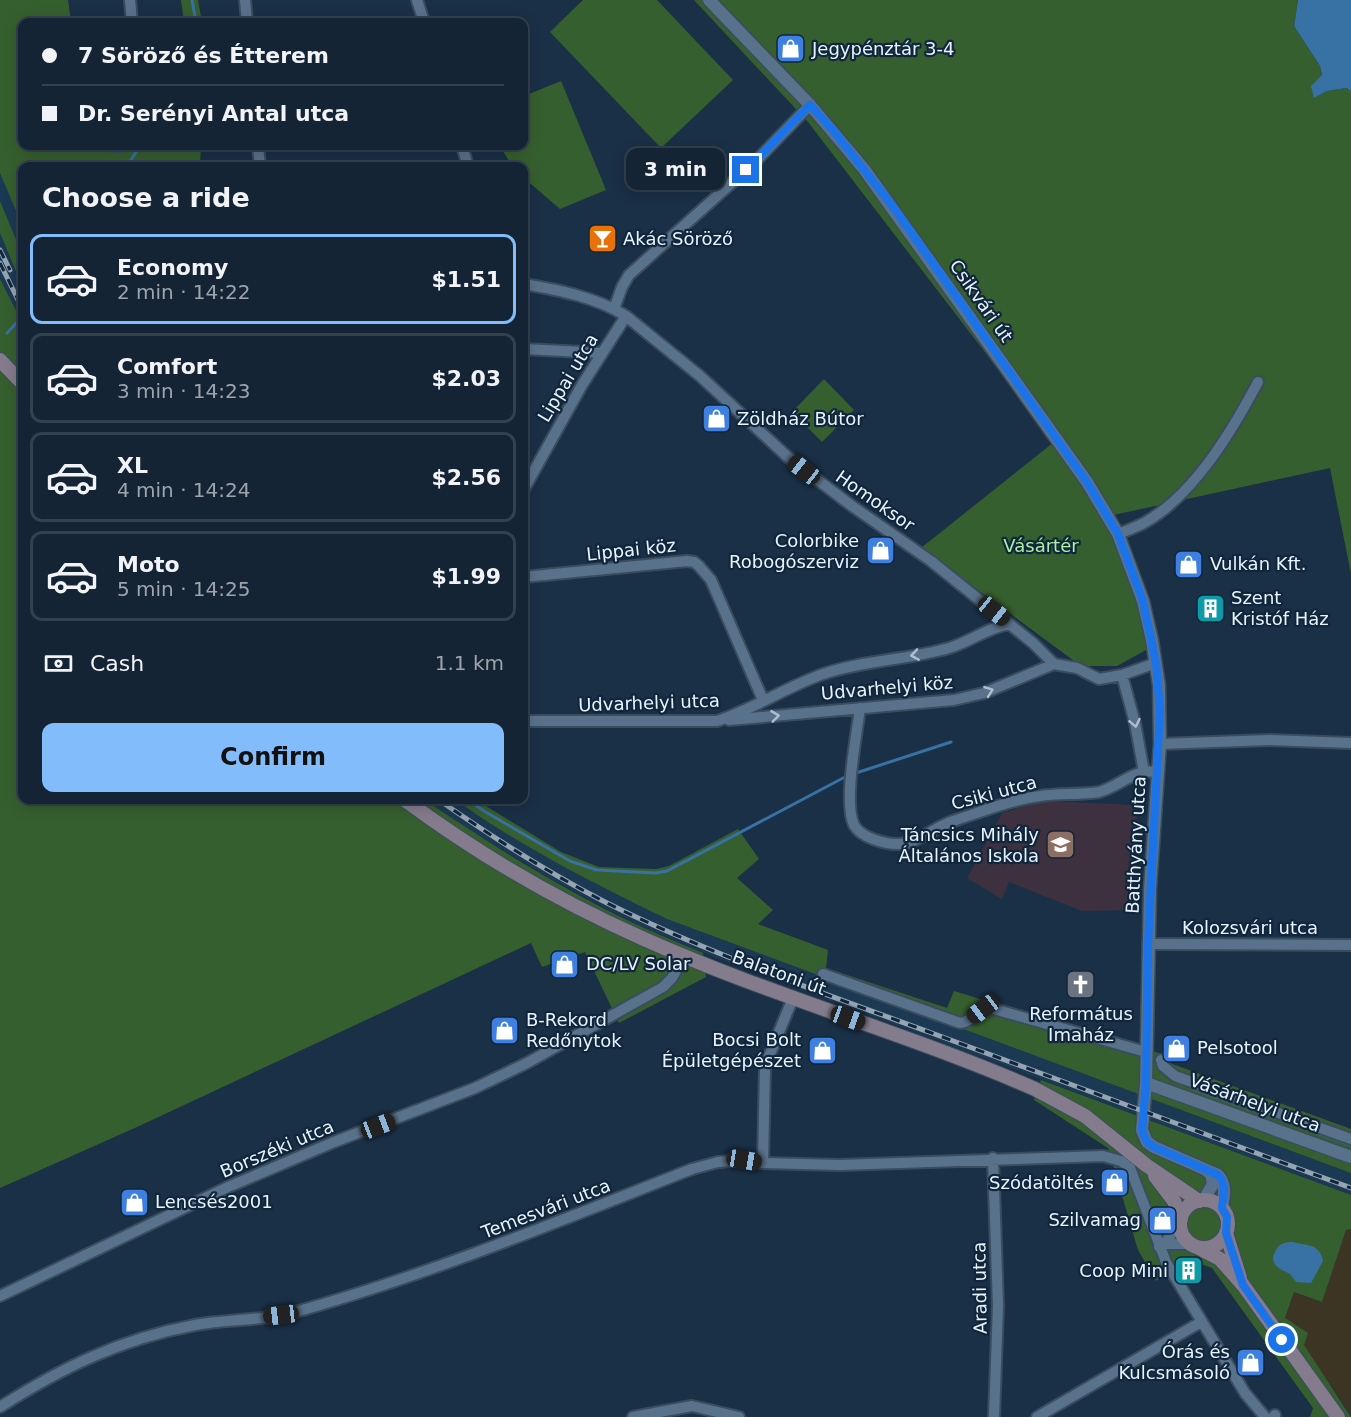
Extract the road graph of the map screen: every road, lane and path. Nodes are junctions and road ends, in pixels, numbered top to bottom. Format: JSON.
{"nodes":[{"id":1,"x":130,"y":0,"type":"edge"},
{"id":2,"x":245,"y":0,"type":"edge"},
{"id":3,"x":417,"y":0,"type":"edge"},
{"id":4,"x":709,"y":0,"type":"edge"},
{"id":5,"x":132,"y":18,"type":"edge"},
{"id":6,"x":247,"y":18,"type":"edge"},
{"id":7,"x":423,"y":18,"type":"edge"},
{"id":8,"x":810,"y":105,"type":"junction"},
{"id":9,"x":528,"y":285,"type":"edge"},
{"id":10,"x":614,"y":309,"type":"junction"},
{"id":11,"x":626,"y":316,"type":"junction"},
{"id":12,"x":528,"y":349,"type":"edge"},
{"id":13,"x":602,"y":354,"type":"junction"},
{"id":14,"x":0,"y":360,"type":"edge"},
{"id":15,"x":18,"y":380,"type":"edge"},
{"id":16,"x":1258,"y":382,"type":"dead end"},
{"id":17,"x":528,"y":482,"type":"edge"},
{"id":18,"x":1118,"y":534,"type":"junction"},
{"id":19,"x":528,"y":577,"type":"edge"},
{"id":20,"x":1010,"y":624,"type":"junction"},
{"id":21,"x":1156,"y":663,"type":"junction"},
{"id":22,"x":1054,"y":664,"type":"junction"},
{"id":23,"x":1122,"y":675,"type":"junction"},
{"id":24,"x":764,"y":700,"type":"junction"},
{"id":25,"x":860,"y":708,"type":"junction"},
{"id":26,"x":528,"y":721,"type":"edge"},
{"id":27,"x":717,"y":721,"type":"junction"},
{"id":28,"x":1351,"y":742,"type":"edge"},
{"id":29,"x":1160,"y":744,"type":"junction"},
{"id":30,"x":1144,"y":772,"type":"junction"},
{"id":31,"x":1158,"y":772,"type":"junction"},
{"id":32,"x":411,"y":804,"type":"edge"},
{"id":33,"x":1148,"y":944,"type":"junction"},
{"id":34,"x":1351,"y":945,"type":"edge"},
{"id":35,"x":684,"y":957,"type":"junction"},
{"id":36,"x":823,"y":974,"type":"dead end"},
{"id":37,"x":792,"y":998,"type":"junction"},
{"id":38,"x":1146,"y":1052,"type":"junction"},
{"id":39,"x":1161,"y":1059,"type":"dead end"},
{"id":40,"x":1146,"y":1083,"type":"junction"},
{"id":41,"x":1351,"y":1139,"type":"edge"},
{"id":42,"x":1351,"y":1157,"type":"edge"},
{"id":43,"x":993,"y":1158,"type":"junction"},
{"id":44,"x":763,"y":1163,"type":"junction"},
{"id":45,"x":1146,"y":1165,"type":"junction"},
{"id":46,"x":1206,"y":1170,"type":"junction"},
{"id":47,"x":1201,"y":1201,"type":"junction"},
{"id":48,"x":1222,"y":1208,"type":"junction"},
{"id":49,"x":1181,"y":1221,"type":"junction"},
{"id":50,"x":1226,"y":1233,"type":"junction"},
{"id":51,"x":1161,"y":1246,"type":"junction"},
{"id":52,"x":1194,"y":1246,"type":"junction"},
{"id":53,"x":1243,"y":1285,"type":"junction"},
{"id":54,"x":0,"y":1296,"type":"edge"},
{"id":55,"x":1201,"y":1322,"type":"junction"},
{"id":56,"x":0,"y":1407,"type":"edge"},
{"id":57,"x":1268,"y":1416,"type":"edge"},
{"id":58,"x":633,"y":1417,"type":"edge"},
{"id":59,"x":738,"y":1417,"type":"edge"},
{"id":60,"x":994,"y":1417,"type":"edge"},
{"id":61,"x":1037,"y":1417,"type":"edge"},
{"id":62,"x":1338,"y":1417,"type":"edge"}],
"edges":[{"from":1,"to":5,"type":"street"},
{"from":2,"to":6,"type":"street"},
{"from":3,"to":7,"type":"street"},
{"from":4,"to":8,"type":"street","name":"Csikvári út"},
{"from":8,"to":10,"type":"street"},
{"from":8,"to":18,"type":"street","name":"Csikvári út"},
{"from":9,"to":10,"type":"street","name":"Homoksor"},
{"from":10,"to":11,"type":"street","name":"Homoksor"},
{"from":11,"to":13,"type":"street","name":"Lippai utca"},
{"from":11,"to":20,"type":"street","name":"Homoksor"},
{"from":12,"to":13,"type":"street"},
{"from":13,"to":17,"type":"street","name":"Lippai utca"},
{"from":14,"to":15,"type":"main road"},
{"from":16,"to":18,"type":"street"},
{"from":18,"to":21,"type":"street","name":"Csikvári út"},
{"from":19,"to":24,"type":"street","name":"Lippai köz"},
{"from":20,"to":22,"type":"street","name":"Homoksor"},
{"from":20,"to":24,"type":"street","name":"Udvarhelyi utca","one_way":true},
{"from":21,"to":23,"type":"street","name":"Homoksor"},
{"from":21,"to":29,"type":"street","name":"Batthyány utca"},
{"from":22,"to":23,"type":"street","name":"Homoksor"},
{"from":25,"to":22,"type":"street","name":"Udvarhelyi köz","one_way":true},
{"from":23,"to":30,"type":"street","one_way":true},
{"from":24,"to":27,"type":"street","name":"Udvarhelyi utca"},
{"from":27,"to":25,"type":"street","name":"Udvarhelyi köz","one_way":true},
{"from":25,"to":30,"type":"street","name":"Csiki utca"},
{"from":26,"to":27,"type":"street","name":"Udvarhelyi utca"},
{"from":28,"to":29,"type":"street"},
{"from":29,"to":31,"type":"street","name":"Batthyány utca"},
{"from":30,"to":31,"type":"street","name":"Csiki utca"},
{"from":31,"to":33,"type":"street","name":"Batthyány utca"},
{"from":32,"to":35,"type":"main road","name":"Balatoni út"},
{"from":33,"to":34,"type":"street","name":"Kolozsvári utca"},
{"from":33,"to":38,"type":"street","name":"Batthyány utca"},
{"from":35,"to":37,"type":"main road","name":"Balatoni út"},
{"from":35,"to":54,"type":"street","name":"Borszéki utca"},
{"from":36,"to":38,"type":"street"},
{"from":37,"to":44,"type":"street"},
{"from":37,"to":45,"type":"main road","name":"Balatoni út"},
{"from":38,"to":40,"type":"street","name":"Batthyány utca"},
{"from":39,"to":41,"type":"street"},
{"from":40,"to":42,"type":"street","name":"Vásárhelyi utca"},
{"from":40,"to":46,"type":"street","name":"Batthyány utca"},
{"from":43,"to":44,"type":"street","name":"Temesvári utca"},
{"from":43,"to":51,"type":"street","name":"Temesvári utca"},
{"from":43,"to":60,"type":"street","name":"Aradi utca"},
{"from":44,"to":56,"type":"street","name":"Temesvári utca"},
{"from":45,"to":47,"type":"main road","name":"Balatoni út"},
{"from":45,"to":49,"type":"main road","name":"Balatoni út"},
{"from":46,"to":47,"type":"street"},
{"from":46,"to":48,"type":"street","name":"Batthyány utca"},
{"from":47,"to":48,"type":"main road"},
{"from":47,"to":49,"type":"main road"},
{"from":48,"to":50,"type":"main road"},
{"from":49,"to":51,"type":"street"},
{"from":49,"to":52,"type":"main road"},
{"from":50,"to":52,"type":"main road"},
{"from":50,"to":53,"type":"main road"},
{"from":51,"to":52,"type":"street"},
{"from":51,"to":55,"type":"street"},
{"from":52,"to":53,"type":"main road"},
{"from":53,"to":62,"type":"main road"},
{"from":55,"to":57,"type":"street"},
{"from":55,"to":61,"type":"street"},
{"from":58,"to":59,"type":"street"}]}
